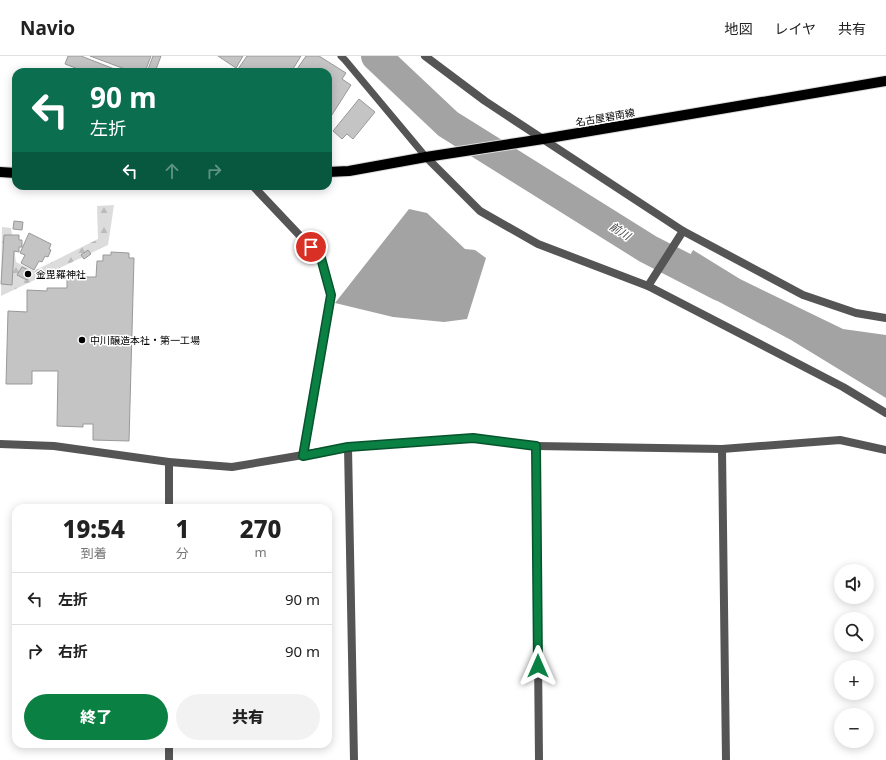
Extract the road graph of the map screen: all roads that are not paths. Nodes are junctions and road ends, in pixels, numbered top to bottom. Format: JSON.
{"nodes":[{"id":1,"x":341,"y":56,"type":"edge"},
{"id":2,"x":425,"y":56,"type":"edge"},
{"id":3,"x":886,"y":81,"type":"edge"},
{"id":4,"x":543,"y":139,"type":"junction"},
{"id":5,"x":426,"y":157,"type":"junction"},
{"id":6,"x":0,"y":172,"type":"edge"},
{"id":7,"x":332,"y":172,"type":"edge"},
{"id":8,"x":12,"y":173,"type":"edge"},
{"id":9,"x":257,"y":190,"type":"edge"},
{"id":10,"x":682,"y":232,"type":"junction"},
{"id":11,"x":648,"y":285,"type":"junction"},
{"id":12,"x":886,"y":318,"type":"edge"},
{"id":13,"x":886,"y":413,"type":"edge"},
{"id":14,"x":0,"y":444,"type":"edge"},
{"id":15,"x":536,"y":446,"type":"junction"},
{"id":16,"x":348,"y":447,"type":"junction"},
{"id":17,"x":722,"y":449,"type":"junction"},
{"id":18,"x":886,"y":450,"type":"edge"},
{"id":19,"x":303,"y":456,"type":"junction"},
{"id":20,"x":169,"y":462,"type":"junction"},
{"id":21,"x":169,"y":504,"type":"edge"},
{"id":22,"x":169,"y":748,"type":"edge"},
{"id":23,"x":169,"y":760,"type":"edge"},
{"id":24,"x":354,"y":760,"type":"edge"},
{"id":25,"x":538,"y":760,"type":"edge"},
{"id":26,"x":726,"y":760,"type":"edge"}],
"edges":[{"from":1,"to":5,"type":"lane"},
{"from":2,"to":4,"type":"street"},
{"from":3,"to":4,"type":"main road","name":"名古屋碧南線"},
{"from":4,"to":5,"type":"main road","name":"名古屋碧南線"},
{"from":4,"to":10,"type":"street"},
{"from":5,"to":7,"type":"main road","name":"名古屋碧南線"},
{"from":5,"to":11,"type":"street"},
{"from":6,"to":8,"type":"main road"},
{"from":9,"to":19,"type":"street"},
{"from":10,"to":11,"type":"street"},
{"from":10,"to":12,"type":"street"},
{"from":11,"to":13,"type":"street"},
{"from":14,"to":20,"type":"street"},
{"from":15,"to":16,"type":"street"},
{"from":15,"to":17,"type":"street"},
{"from":15,"to":25,"type":"street"},
{"from":16,"to":19,"type":"street"},
{"from":16,"to":24,"type":"street"},
{"from":17,"to":18,"type":"street"},
{"from":17,"to":26,"type":"street"},
{"from":19,"to":20,"type":"street"},
{"from":20,"to":21,"type":"street"},
{"from":22,"to":23,"type":"street"}]}
